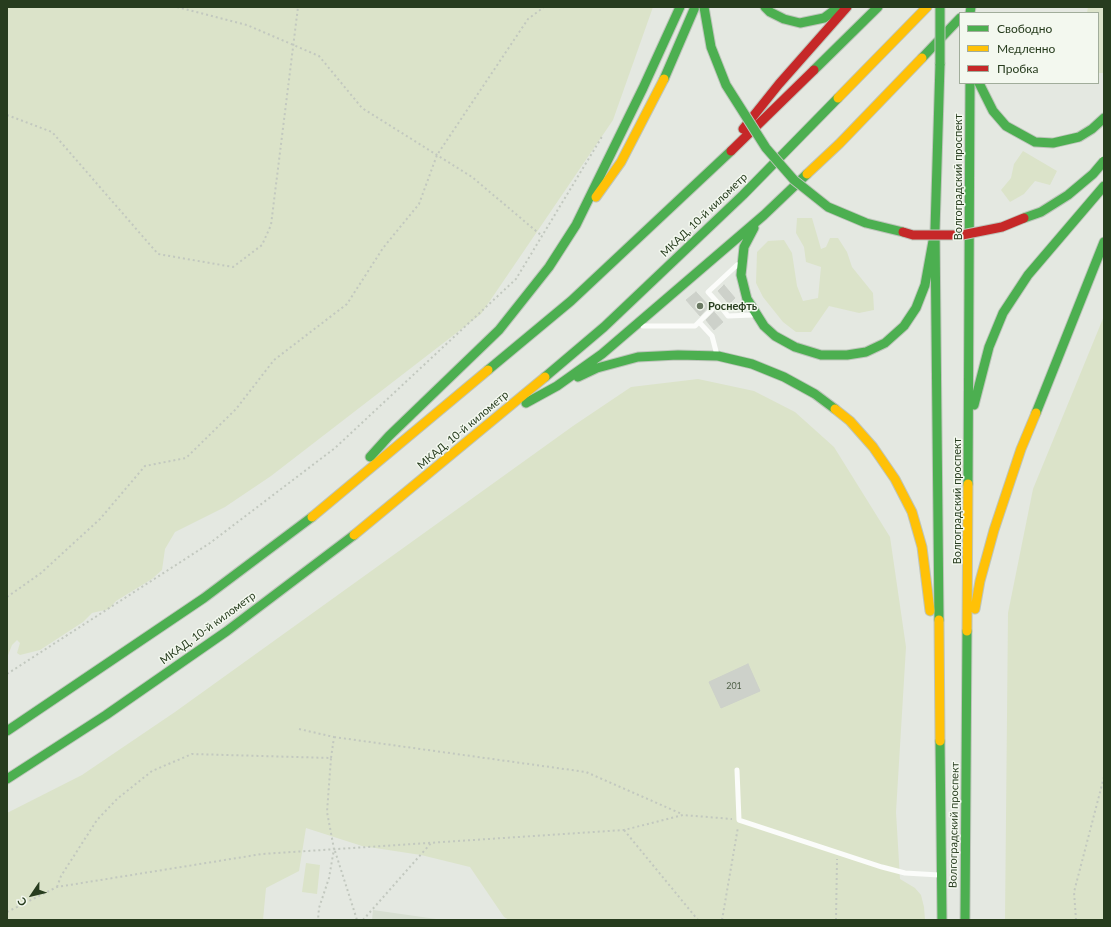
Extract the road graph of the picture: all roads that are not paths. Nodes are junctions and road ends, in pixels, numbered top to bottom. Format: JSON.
{"nodes":[{"id":1,"x":680,"y":7,"type":"edge"},
{"id":2,"x":695,"y":7,"type":"edge"},
{"id":3,"x":704,"y":7,"type":"edge"},
{"id":4,"x":765,"y":7,"type":"edge"},
{"id":5,"x":839,"y":7,"type":"edge"},
{"id":6,"x":848,"y":7,"type":"edge"},
{"id":7,"x":878,"y":7,"type":"edge"},
{"id":8,"x":927,"y":7,"type":"edge"},
{"id":9,"x":940,"y":7,"type":"edge"},
{"id":10,"x":959,"y":19,"type":"edge"},
{"id":11,"x":970,"y":84,"type":"edge"},
{"id":12,"x":980,"y":84,"type":"edge"},
{"id":13,"x":1104,"y":118,"type":"edge"},
{"id":14,"x":1104,"y":161,"type":"edge"},
{"id":15,"x":704,"y":178,"type":"junction"},
{"id":16,"x":1104,"y":186,"type":"edge"},
{"id":17,"x":764,"y":215,"type":"junction"},
{"id":18,"x":576,"y":224,"type":"junction"},
{"id":19,"x":935,"y":230,"type":"junction"},
{"id":20,"x":1104,"y":242,"type":"edge"},
{"id":21,"x":742,"y":260,"type":"junction"},
{"id":22,"x":718,"y":303,"type":"junction"},
{"id":23,"x":757,"y":315,"type":"junction"},
{"id":24,"x":699,"y":322,"type":"junction"},
{"id":25,"x":636,"y":326,"type":"junction"},
{"id":26,"x":718,"y":356,"type":"junction"},
{"id":27,"x":557,"y":386,"type":"junction"},
{"id":28,"x":969,"y":421,"type":"junction"},
{"id":29,"x":476,"y":435,"type":"junction"},
{"id":30,"x":325,"y":507,"type":"junction"},
{"id":31,"x":968,"y":654,"type":"junction"},
{"id":32,"x":939,"y":678,"type":"junction"},
{"id":33,"x":7,"y":731,"type":"edge"},
{"id":34,"x":737,"y":770,"type":"dead end"},
{"id":35,"x":7,"y":779,"type":"edge"},
{"id":36,"x":942,"y":875,"type":"junction"},
{"id":37,"x":942,"y":920,"type":"edge"},
{"id":38,"x":965,"y":920,"type":"edge"}],
"edges":[{"from":1,"to":18,"type":"main road"},
{"from":2,"to":18,"type":"main road"},
{"from":3,"to":14,"type":"main road","bridge":true},
{"from":4,"to":5,"type":"main road"},
{"from":6,"to":15,"type":"main road"},
{"from":7,"to":15,"type":"main road"},
{"from":8,"to":29,"type":"main road","name":"МКАД, 10-й километр"},
{"from":9,"to":19,"type":"main road","bridge":true},
{"from":10,"to":17,"type":"main road"},
{"from":11,"to":28,"type":"main road","name":"Волгоградский проспект"},
{"from":12,"to":13,"type":"main road"},
{"from":15,"to":30,"type":"main road"},
{"from":16,"to":28,"type":"main road"},
{"from":17,"to":21,"type":"main road"},
{"from":17,"to":25,"type":"main road"},
{"from":18,"to":30,"type":"main road"},
{"from":19,"to":23,"type":"main road"},
{"from":19,"to":32,"type":"main road","name":"Волгоградский проспект"},
{"from":20,"to":31,"type":"main road"},
{"from":21,"to":22,"type":"lane"},
{"from":21,"to":23,"type":"main road"},
{"from":22,"to":23,"type":"lane"},
{"from":22,"to":24,"type":"lane"},
{"from":24,"to":25,"type":"lane"},
{"from":24,"to":26,"type":"lane"},
{"from":25,"to":27,"type":"main road"},
{"from":26,"to":27,"type":"main road"},
{"from":26,"to":32,"type":"main road"},
{"from":27,"to":29,"type":"main road"},
{"from":28,"to":31,"type":"main road","name":"Волгоградский проспект"},
{"from":29,"to":35,"type":"main road","name":"МКАД, 10-й километр"},
{"from":30,"to":33,"type":"main road"},
{"from":31,"to":38,"type":"main road","name":"Волгоградский проспект"},
{"from":32,"to":36,"type":"main road","name":"Волгоградский проспект"},
{"from":34,"to":36,"type":"lane"},
{"from":36,"to":37,"type":"main road","name":"Волгоградский проспект"}]}
